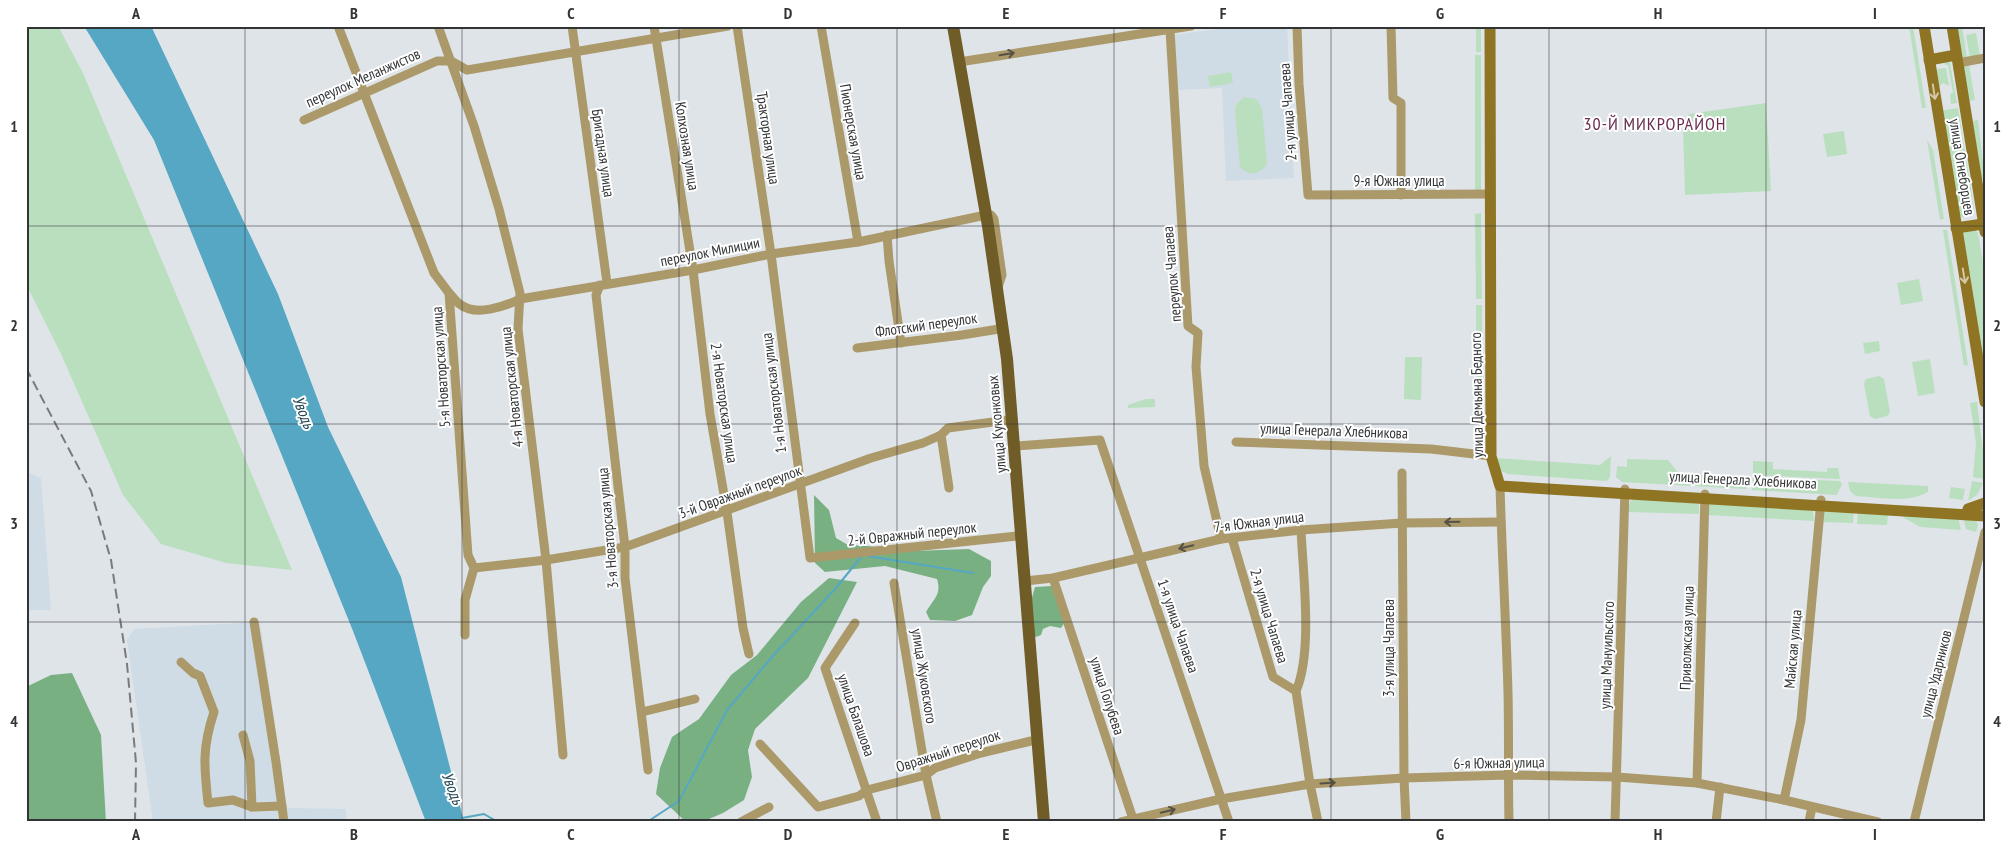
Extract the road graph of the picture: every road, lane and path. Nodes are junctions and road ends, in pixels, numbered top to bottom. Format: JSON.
{"nodes":[{"id":1,"x":338,"y":26,"type":"edge"},
{"id":2,"x":438,"y":26,"type":"edge"},
{"id":3,"x":572,"y":26,"type":"edge"},
{"id":4,"x":654,"y":26,"type":"edge"},
{"id":5,"x":728,"y":26,"type":"edge"},
{"id":6,"x":737,"y":26,"type":"edge"},
{"id":7,"x":821,"y":26,"type":"edge"},
{"id":8,"x":948,"y":26,"type":"edge"},
{"id":9,"x":953,"y":26,"type":"edge"},
{"id":10,"x":1191,"y":26,"type":"edge"},
{"id":11,"x":1297,"y":26,"type":"edge"},
{"id":12,"x":1391,"y":26,"type":"edge"},
{"id":13,"x":1490,"y":26,"type":"edge"},
{"id":14,"x":1924,"y":26,"type":"edge"},
{"id":15,"x":1952,"y":26,"type":"edge"},
{"id":16,"x":1170,"y":30,"type":"junction"},
{"id":17,"x":656,"y":38,"type":"junction"},
{"id":18,"x":576,"y":51,"type":"junction"},
{"id":19,"x":1985,"y":58,"type":"edge"},
{"id":20,"x":1957,"y":59,"type":"junction"},
{"id":21,"x":1929,"y":60,"type":"junction"},
{"id":22,"x":451,"y":61,"type":"junction"},
{"id":23,"x":957,"y":63,"type":"junction"},
{"id":24,"x":363,"y":94,"type":"junction"},
{"id":25,"x":304,"y":120,"type":"dead end"},
{"id":26,"x":1490,"y":194,"type":"junction"},
{"id":27,"x":1308,"y":195,"type":"joint"},
{"id":28,"x":1401,"y":195,"type":"junction"},
{"id":29,"x":984,"y":216,"type":"junction"},
{"id":30,"x":1956,"y":228,"type":"junction"},
{"id":31,"x":1984,"y":228,"type":"edge"},
{"id":32,"x":887,"y":235,"type":"junction"},
{"id":33,"x":858,"y":242,"type":"junction"},
{"id":34,"x":771,"y":254,"type":"junction"},
{"id":35,"x":693,"y":270,"type":"junction"},
{"id":36,"x":604,"y":284,"type":"junction"},
{"id":37,"x":449,"y":293,"type":"junction"},
{"id":38,"x":520,"y":299,"type":"junction"},
{"id":39,"x":999,"y":329,"type":"junction"},
{"id":40,"x":901,"y":343,"type":"junction"},
{"id":41,"x":857,"y":348,"type":"dead end"},
{"id":42,"x":1985,"y":402,"type":"edge"},
{"id":43,"x":1008,"y":420,"type":"junction"},
{"id":44,"x":941,"y":435,"type":"junction"},
{"id":45,"x":1236,"y":442,"type":"dead end"},
{"id":46,"x":1015,"y":446,"type":"junction"},
{"id":47,"x":1491,"y":456,"type":"junction"},
{"id":48,"x":1402,"y":473,"type":"dead end"},
{"id":49,"x":1499,"y":483,"type":"junction"},
{"id":50,"x":799,"y":485,"type":"junction"},
{"id":51,"x":949,"y":488,"type":"dead end"},
{"id":52,"x":1625,"y":491,"type":"junction"},
{"id":53,"x":1705,"y":496,"type":"junction"},
{"id":54,"x":1821,"y":503,"type":"junction"},
{"id":55,"x":1985,"y":503,"type":"edge"},
{"id":56,"x":1967,"y":511,"type":"junction"},
{"id":57,"x":727,"y":512,"type":"junction"},
{"id":58,"x":1985,"y":513,"type":"edge"},
{"id":59,"x":1501,"y":522,"type":"junction"},
{"id":60,"x":1402,"y":523,"type":"junction"},
{"id":61,"x":1301,"y":530,"type":"junction"},
{"id":62,"x":1985,"y":532,"type":"edge"},
{"id":63,"x":1017,"y":536,"type":"junction"},
{"id":64,"x":1232,"y":538,"type":"junction"},
{"id":65,"x":1221,"y":539,"type":"junction"},
{"id":66,"x":625,"y":547,"type":"junction"},
{"id":67,"x":1140,"y":557,"type":"junction"},
{"id":68,"x":810,"y":558,"type":"joint"},
{"id":69,"x":546,"y":560,"type":"junction"},
{"id":70,"x":474,"y":568,"type":"junction"},
{"id":71,"x":1053,"y":578,"type":"junction"},
{"id":72,"x":1025,"y":581,"type":"junction"},
{"id":73,"x":894,"y":582,"type":"dead end"},
{"id":74,"x":254,"y":622,"type":"dead end"},
{"id":75,"x":855,"y":623,"type":"dead end"},
{"id":76,"x":465,"y":635,"type":"dead end"},
{"id":77,"x":749,"y":654,"type":"dead end"},
{"id":78,"x":181,"y":662,"type":"dead end"},
{"id":79,"x":1296,"y":691,"type":"junction"},
{"id":80,"x":695,"y":699,"type":"dead end"},
{"id":81,"x":642,"y":712,"type":"junction"},
{"id":82,"x":243,"y":735,"type":"dead end"},
{"id":83,"x":1031,"y":742,"type":"junction"},
{"id":84,"x":760,"y":744,"type":"dead end"},
{"id":85,"x":563,"y":755,"type":"dead end"},
{"id":86,"x":648,"y":770,"type":"dead end"},
{"id":87,"x":926,"y":775,"type":"junction"},
{"id":88,"x":1508,"y":775,"type":"junction"},
{"id":89,"x":1617,"y":777,"type":"junction"},
{"id":90,"x":1404,"y":778,"type":"junction"},
{"id":91,"x":1697,"y":783,"type":"junction"},
{"id":92,"x":1310,"y":784,"type":"junction"},
{"id":93,"x":1720,"y":788,"type":"junction"},
{"id":94,"x":867,"y":790,"type":"junction"},
{"id":95,"x":1221,"y":798,"type":"junction"},
{"id":96,"x":1784,"y":800,"type":"junction"},
{"id":97,"x":282,"y":806,"type":"junction"},
{"id":98,"x":252,"y":807,"type":"junction"},
{"id":99,"x":769,"y":807,"type":"dead end"},
{"id":100,"x":1812,"y":807,"type":"junction"},
{"id":101,"x":1134,"y":820,"type":"edge"},
{"id":102,"x":284,"y":822,"type":"edge"},
{"id":103,"x":741,"y":822,"type":"edge"},
{"id":104,"x":877,"y":822,"type":"edge"},
{"id":105,"x":937,"y":822,"type":"edge"},
{"id":106,"x":1038,"y":822,"type":"edge"},
{"id":107,"x":1044,"y":822,"type":"edge"},
{"id":108,"x":1121,"y":822,"type":"edge"},
{"id":109,"x":1229,"y":822,"type":"edge"},
{"id":110,"x":1318,"y":822,"type":"edge"},
{"id":111,"x":1406,"y":822,"type":"edge"},
{"id":112,"x":1509,"y":822,"type":"edge"},
{"id":113,"x":1615,"y":822,"type":"edge"},
{"id":114,"x":1716,"y":822,"type":"edge"},
{"id":115,"x":1809,"y":822,"type":"edge"},
{"id":116,"x":1878,"y":822,"type":"edge"},
{"id":117,"x":1914,"y":822,"type":"edge"}],
"edges":[{"from":1,"to":24,"type":"street","name":"5-я Новаторская улица"},
{"from":2,"to":22,"type":"street","name":"4-я Новаторская улица"},
{"from":3,"to":18,"type":"street","name":"Бригадная улица"},
{"from":4,"to":17,"type":"street","name":"Колхозная улица"},
{"from":5,"to":17,"type":"street","name":"переулок Меланжистов"},
{"from":6,"to":34,"type":"street","name":"Тракторная улица"},
{"from":7,"to":33,"type":"street","name":"Пионерская улица"},
{"from":8,"to":23,"type":"main road","name":"улица Куконковых"},
{"from":9,"to":23,"type":"main road","name":"улица Куконковых"},
{"from":10,"to":16,"type":"street"},
{"from":11,"to":27,"type":"street","name":"2-я улица Чапаева"},
{"from":12,"to":28,"type":"street"},
{"from":13,"to":26,"type":"street","name":"улица Демьяна Бедного"},
{"from":14,"to":21,"type":"street","name":"улица Огнеборцев"},
{"from":15,"to":20,"type":"street","name":"улица Огнеборцев"},
{"from":23,"to":16,"type":"street","one_way":true},
{"from":16,"to":65,"type":"street","name":"переулок Чапаева"},
{"from":17,"to":18,"type":"street","name":"переулок Меланжистов"},
{"from":17,"to":35,"type":"street","name":"Колхозная улица"},
{"from":18,"to":22,"type":"street","name":"переулок Меланжистов"},
{"from":18,"to":36,"type":"street","name":"Бригадная улица"},
{"from":19,"to":20,"type":"street"},
{"from":20,"to":21,"type":"street"},
{"from":20,"to":31,"type":"street","name":"улица Огнеборцев"},
{"from":21,"to":30,"type":"street","name":"улица Огнеборцев","one_way":true},
{"from":22,"to":24,"type":"street","name":"переулок Меланжистов"},
{"from":22,"to":38,"type":"street","name":"4-я Новаторская улица"},
{"from":23,"to":29,"type":"main road","name":"улица Куконковых"},
{"from":24,"to":25,"type":"street","name":"переулок Меланжистов"},
{"from":24,"to":37,"type":"street","name":"5-я Новаторская улица"},
{"from":26,"to":28,"type":"street","name":"9-я Южная улица"},
{"from":26,"to":47,"type":"street","name":"улица Демьяна Бедного"},
{"from":27,"to":28,"type":"street","name":"9-я Южная улица"},
{"from":29,"to":32,"type":"street","name":"переулок Милиции"},
{"from":29,"to":39,"type":"main road","name":"улица Куконковых"},
{"from":29,"to":46,"type":"main road","name":"улица Куконковых"},
{"from":30,"to":31,"type":"street"},
{"from":30,"to":42,"type":"street","name":"улица Огнеборцев","one_way":true},
{"from":32,"to":33,"type":"street","name":"переулок Милиции"},
{"from":32,"to":40,"type":"street"},
{"from":33,"to":34,"type":"street","name":"переулок Милиции"},
{"from":34,"to":35,"type":"street","name":"переулок Милиции"},
{"from":34,"to":50,"type":"street","name":"1-я Новаторская улица"},
{"from":35,"to":36,"type":"street","name":"переулок Милиции"},
{"from":35,"to":57,"type":"street","name":"2-я Новаторская улица"},
{"from":36,"to":38,"type":"street","name":"переулок Милиции"},
{"from":36,"to":66,"type":"street","name":"3-я Новаторская улица"},
{"from":37,"to":38,"type":"street","name":"переулок Милиции"},
{"from":37,"to":70,"type":"street","name":"5-я Новаторская улица"},
{"from":38,"to":69,"type":"street","name":"4-я Новаторская улица"},
{"from":39,"to":40,"type":"street","name":"Флотский переулок"},
{"from":39,"to":43,"type":"main road","name":"улица Куконковых"},
{"from":40,"to":41,"type":"street","name":"Флотский переулок"},
{"from":43,"to":44,"type":"street","name":"3-й Овражный переулок"},
{"from":43,"to":63,"type":"main road","name":"улица Куконковых"},
{"from":44,"to":50,"type":"street","name":"3-й Овражный переулок"},
{"from":44,"to":51,"type":"street"},
{"from":45,"to":47,"type":"street","name":"улица Генерала Хлебникова"},
{"from":46,"to":67,"type":"street","name":"1-я улица Чапаева"},
{"from":46,"to":72,"type":"main road","name":"улица Куконковых"},
{"from":47,"to":49,"type":"street","name":"улица Демьяна Бедного"},
{"from":48,"to":60,"type":"street","name":"3-я улица Чапаева"},
{"from":49,"to":52,"type":"street","name":"улица Генерала Хлебникова"},
{"from":49,"to":59,"type":"street","name":"улица Демьяна Бедного"},
{"from":50,"to":57,"type":"street","name":"3-й Овражный переулок"},
{"from":50,"to":68,"type":"street","name":"1-я Новаторская улица"},
{"from":52,"to":53,"type":"street","name":"улица Генерала Хлебникова"},
{"from":52,"to":89,"type":"street","name":"улица Мануильского"},
{"from":53,"to":54,"type":"street","name":"улица Генерала Хлебникова"},
{"from":53,"to":91,"type":"street","name":"Приволжская улица"},
{"from":54,"to":56,"type":"street","name":"улица Генерала Хлебникова"},
{"from":54,"to":96,"type":"street","name":"Майская улица"},
{"from":55,"to":56,"type":"street"},
{"from":56,"to":58,"type":"street"},
{"from":57,"to":66,"type":"street","name":"3-й Овражный переулок"},
{"from":57,"to":77,"type":"street","name":"2-я Новаторская улица"},
{"from":59,"to":60,"type":"street","name":"7-я Южная улица","one_way":true},
{"from":59,"to":88,"type":"street","name":"улица Демьяна Бедного"},
{"from":60,"to":61,"type":"street","name":"7-я Южная улица"},
{"from":60,"to":90,"type":"street","name":"3-я улица Чапаева"},
{"from":61,"to":64,"type":"street","name":"7-я Южная улица"},
{"from":61,"to":79,"type":"street","name":"2-я улица Чапаева"},
{"from":62,"to":117,"type":"street","name":"улица Ударников"},
{"from":63,"to":68,"type":"street","name":"2-й Овражный переулок"},
{"from":63,"to":83,"type":"main road","name":"улица Куконковых"},
{"from":64,"to":65,"type":"street","name":"7-я Южная улица"},
{"from":64,"to":79,"type":"street","name":"2-я улица Чапаева"},
{"from":65,"to":67,"type":"street","name":"7-я Южная улица","one_way":true},
{"from":66,"to":69,"type":"street","name":"3-й Овражный переулок"},
{"from":66,"to":81,"type":"street","name":"3-я Новаторская улица"},
{"from":67,"to":71,"type":"street","name":"7-я Южная улица"},
{"from":67,"to":95,"type":"street","name":"1-я улица Чапаева"},
{"from":69,"to":70,"type":"street","name":"3-й Овражный переулок"},
{"from":69,"to":85,"type":"street","name":"4-я Новаторская улица"},
{"from":70,"to":76,"type":"street"},
{"from":71,"to":72,"type":"street","name":"7-я Южная улица"},
{"from":71,"to":101,"type":"street","name":"улица Голубева"},
{"from":72,"to":107,"type":"main road","name":"улица Куконковых"},
{"from":73,"to":87,"type":"street","name":"улица Жуковского"},
{"from":74,"to":97,"type":"street"},
{"from":75,"to":94,"type":"street","name":"улица Балашова"},
{"from":78,"to":98,"type":"street"},
{"from":79,"to":92,"type":"street","name":"2-я улица Чапаева"},
{"from":80,"to":81,"type":"street"},
{"from":81,"to":86,"type":"street","name":"3-я Новаторская улица"},
{"from":82,"to":98,"type":"street"},
{"from":83,"to":87,"type":"street","name":"Овражный переулок"},
{"from":83,"to":106,"type":"main road","name":"улица Куконковых"},
{"from":84,"to":94,"type":"street","name":"Овражный переулок"},
{"from":87,"to":94,"type":"street","name":"Овражный переулок"},
{"from":87,"to":105,"type":"street","name":"улица Жуковского"},
{"from":88,"to":89,"type":"street","name":"6-я Южная улица"},
{"from":88,"to":90,"type":"street","name":"6-я Южная улица"},
{"from":88,"to":112,"type":"street","name":"улица Демьяна Бедного"},
{"from":89,"to":91,"type":"street","name":"6-я Южная улица"},
{"from":89,"to":113,"type":"street","name":"улица Мануильского"},
{"from":92,"to":90,"type":"street","name":"6-я Южная улица","one_way":true},
{"from":90,"to":111,"type":"street","name":"3-я улица Чапаева"},
{"from":91,"to":93,"type":"street","name":"6-я Южная улица"},
{"from":92,"to":95,"type":"street","name":"6-я Южная улица"},
{"from":92,"to":110,"type":"street","name":"2-я улица Чапаева"},
{"from":93,"to":96,"type":"street","name":"6-я Южная улица"},
{"from":93,"to":114,"type":"street"},
{"from":94,"to":104,"type":"street","name":"улица Балашова"},
{"from":101,"to":95,"type":"street","name":"6-я Южная улица","one_way":true},
{"from":95,"to":109,"type":"street","name":"1-я улица Чапаева"},
{"from":96,"to":100,"type":"street","name":"6-я Южная улица"},
{"from":97,"to":98,"type":"street"},
{"from":97,"to":102,"type":"street"},
{"from":99,"to":103,"type":"street"},
{"from":100,"to":115,"type":"street"},
{"from":100,"to":116,"type":"street","name":"6-я Южная улица"},
{"from":101,"to":108,"type":"street","name":"6-я Южная улица"}]}
